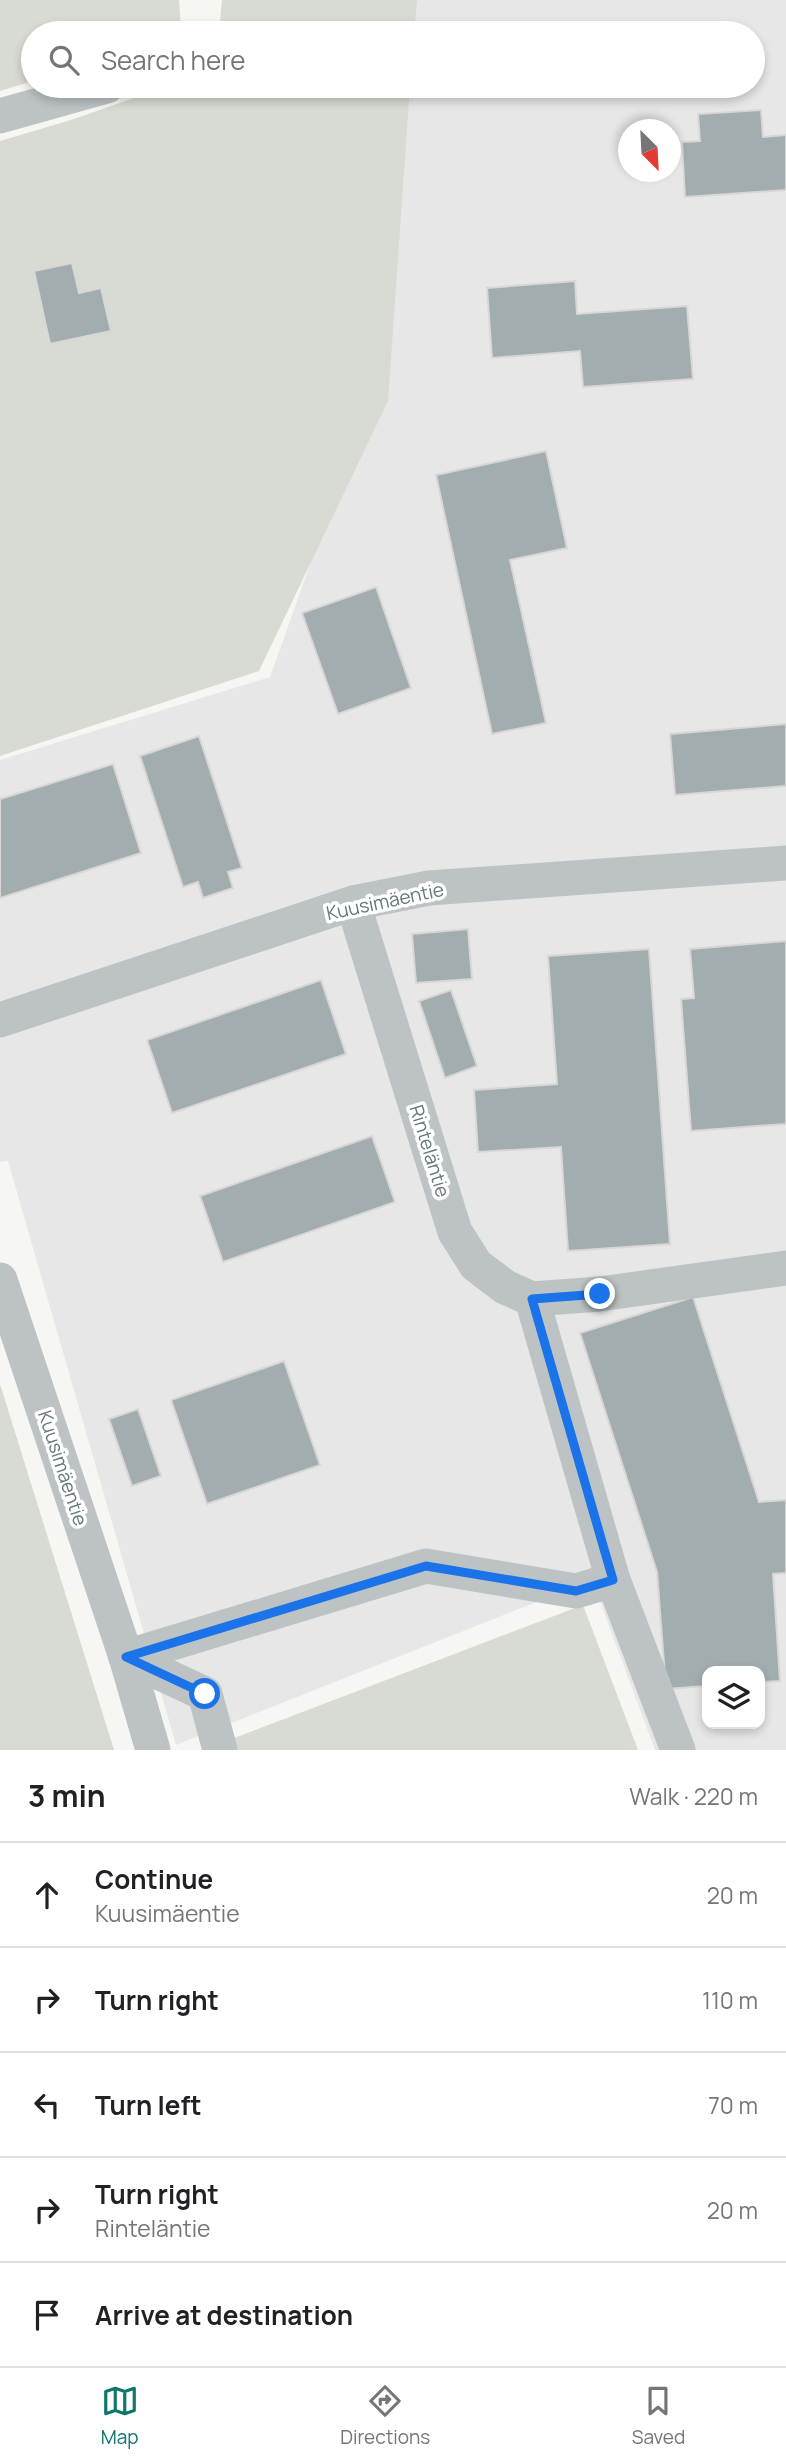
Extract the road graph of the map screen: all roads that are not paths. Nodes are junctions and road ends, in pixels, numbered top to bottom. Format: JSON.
{"nodes":[{"id":1,"x":64,"y":98,"type":"edge"},
{"id":2,"x":0,"y":116,"type":"edge"},
{"id":3,"x":786,"y":863,"type":"edge"},
{"id":4,"x":353,"y":904,"type":"junction"},
{"id":5,"x":0,"y":1020,"type":"edge"},
{"id":6,"x":786,"y":1268,"type":"edge"},
{"id":7,"x":0,"y":1280,"type":"edge"},
{"id":8,"x":532,"y":1299,"type":"junction"},
{"id":9,"x":613,"y":1580,"type":"junction"},
{"id":10,"x":126,"y":1657,"type":"junction"},
{"id":11,"x":153,"y":1750,"type":"edge"},
{"id":12,"x":220,"y":1750,"type":"edge"},
{"id":13,"x":678,"y":1750,"type":"edge"}],
"edges":[{"from":1,"to":2,"type":"street"},
{"from":3,"to":4,"type":"street","name":"Kuusimäentie"},
{"from":4,"to":5,"type":"street","name":"Kuusimäentie"},
{"from":4,"to":8,"type":"street","name":"Rinteläntie"},
{"from":6,"to":8,"type":"street"},
{"from":7,"to":10,"type":"street","name":"Kuusimäentie"},
{"from":8,"to":9,"type":"street"},
{"from":9,"to":10,"type":"street"},
{"from":9,"to":13,"type":"street"},
{"from":10,"to":11,"type":"street","name":"Kuusimäentie"},
{"from":10,"to":12,"type":"street"}]}
